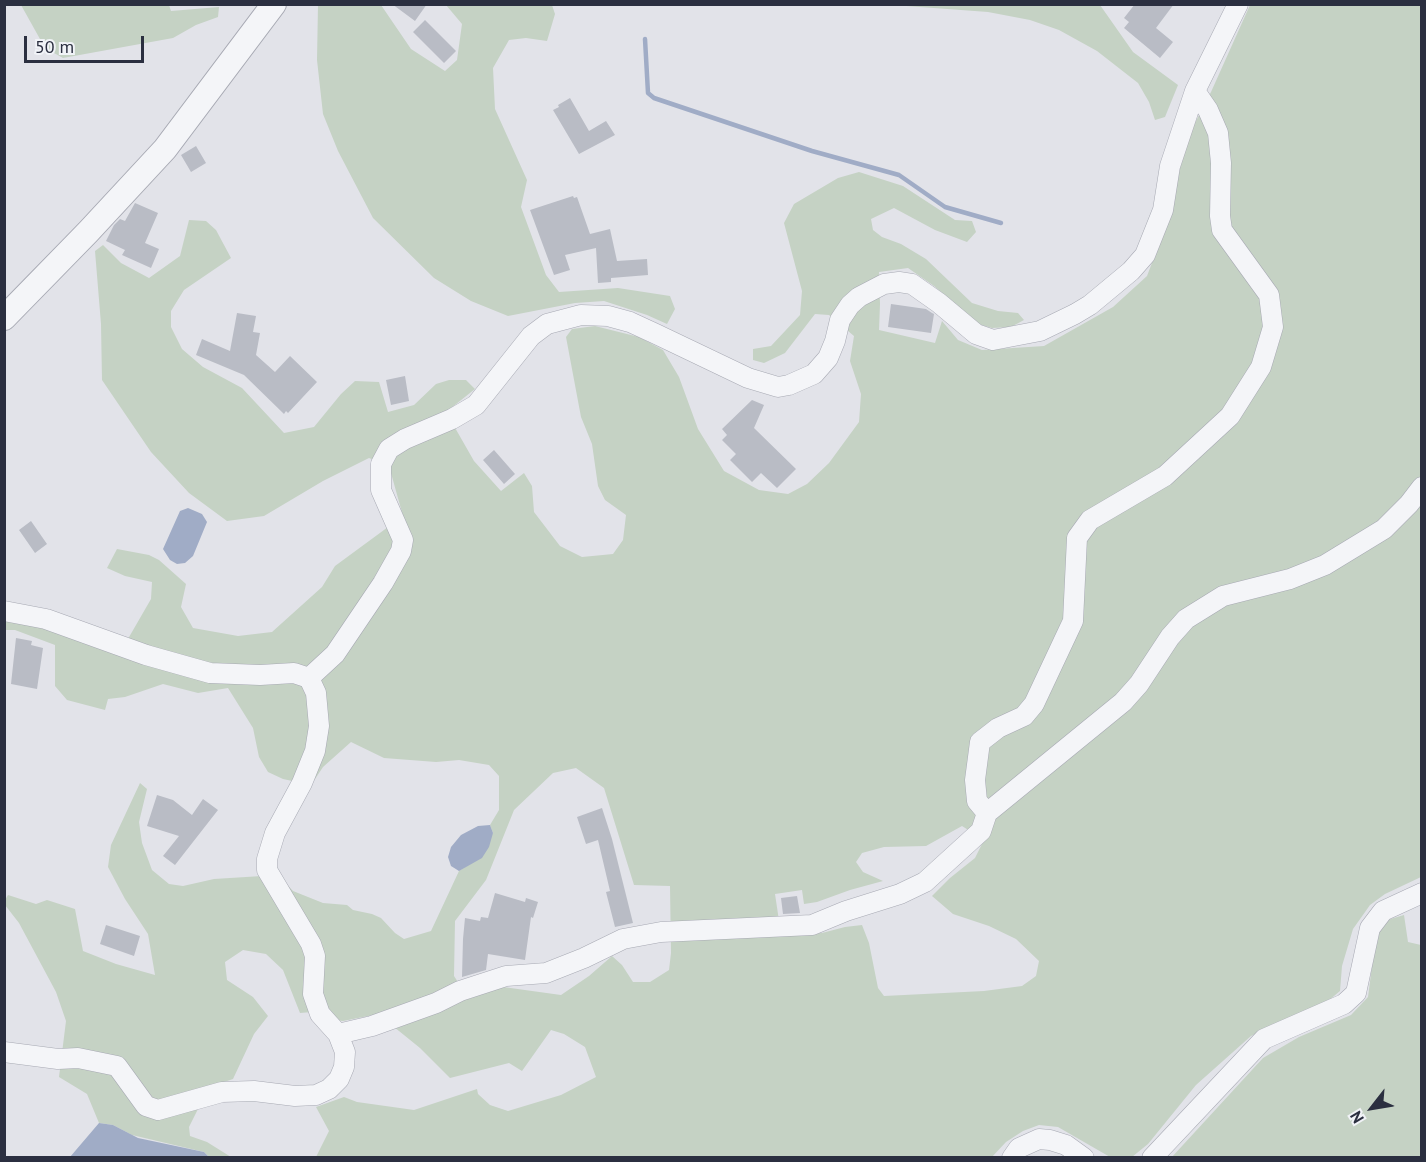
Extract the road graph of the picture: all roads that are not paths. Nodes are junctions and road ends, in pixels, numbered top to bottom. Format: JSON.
{"nodes":[{"id":1,"x":274,"y":4,"type":"edge"},
{"id":2,"x":1238,"y":4,"type":"edge"},
{"id":3,"x":1195,"y":91,"type":"junction"},
{"id":4,"x":4,"y":318,"type":"edge"},
{"id":5,"x":1422,"y":487,"type":"edge"},
{"id":6,"x":4,"y":611,"type":"edge"},
{"id":7,"x":309,"y":678,"type":"junction"},
{"id":8,"x":987,"y":813,"type":"junction"},
{"id":9,"x":1422,"y":893,"type":"edge"},
{"id":10,"x":338,"y":1034,"type":"junction"},
{"id":11,"x":4,"y":1052,"type":"edge"},
{"id":12,"x":1012,"y":1158,"type":"edge"},
{"id":13,"x":1084,"y":1158,"type":"edge"},
{"id":14,"x":1152,"y":1158,"type":"edge"}],
"edges":[{"from":1,"to":4,"type":"street"},
{"from":2,"to":3,"type":"street"},
{"from":3,"to":7,"type":"street"},
{"from":3,"to":8,"type":"street"},
{"from":5,"to":8,"type":"street"},
{"from":6,"to":7,"type":"street"},
{"from":7,"to":10,"type":"street"},
{"from":8,"to":10,"type":"street"},
{"from":9,"to":14,"type":"street"},
{"from":10,"to":11,"type":"street"},
{"from":12,"to":13,"type":"street"}]}
